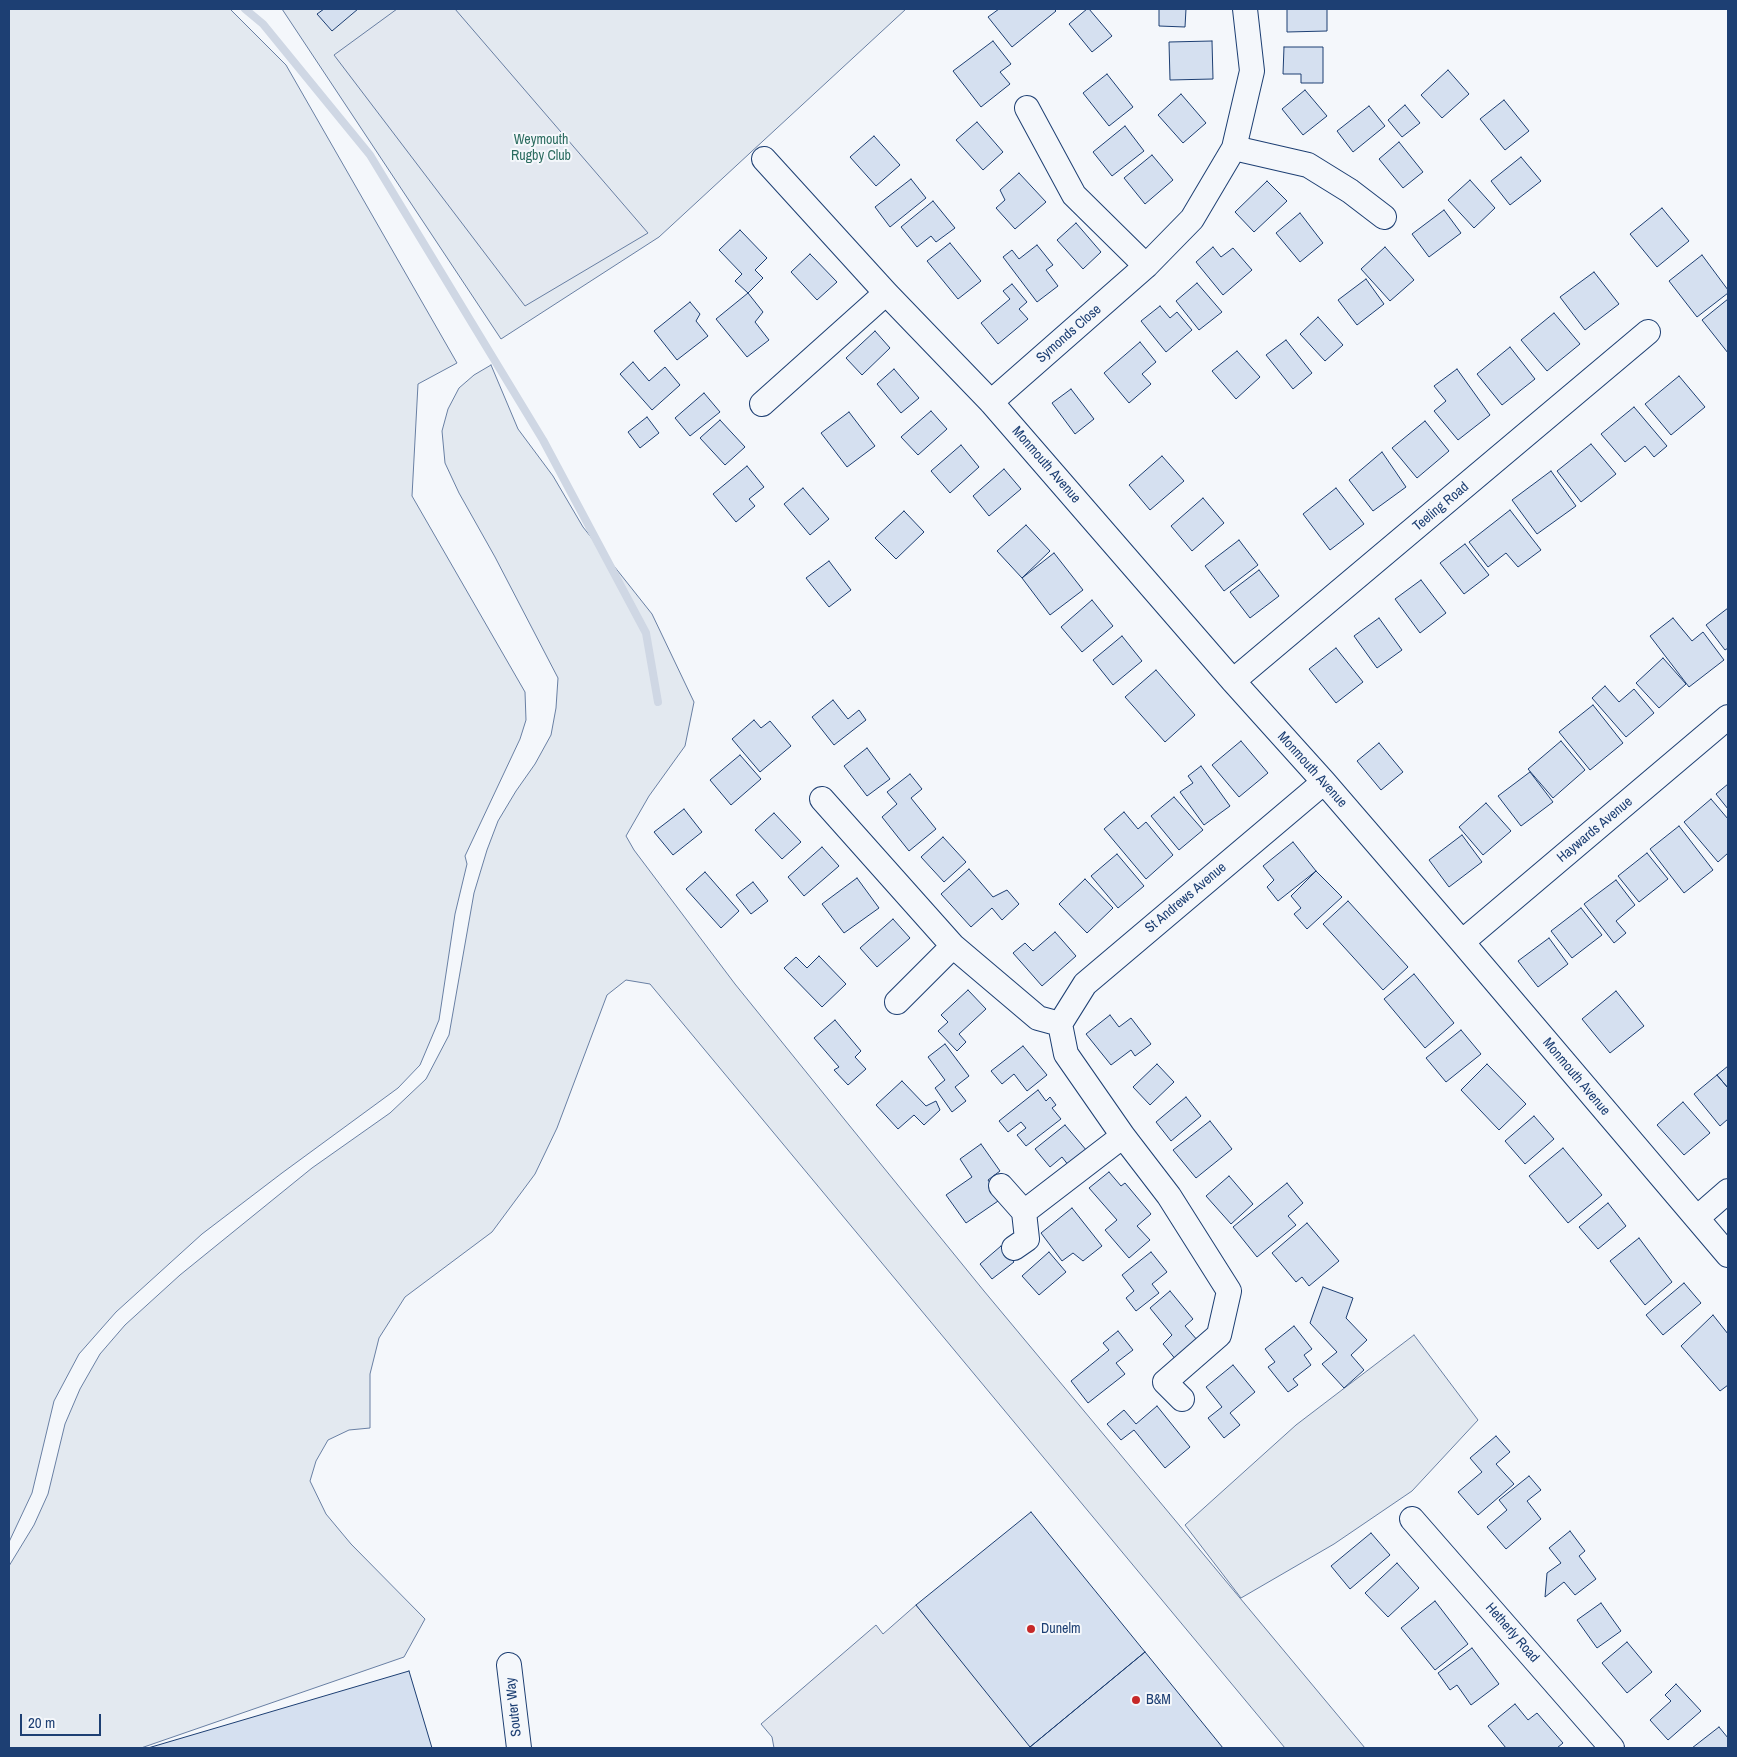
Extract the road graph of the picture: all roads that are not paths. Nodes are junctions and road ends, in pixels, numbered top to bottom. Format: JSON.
{"nodes":[{"id":1,"x":1245,"y":9,"type":"edge"},
{"id":2,"x":1028,"y":108,"type":"dead end"},
{"id":3,"x":1234,"y":148,"type":"junction"},
{"id":4,"x":764,"y":159,"type":"dead end"},
{"id":5,"x":1384,"y":217,"type":"dead end"},
{"id":6,"x":1146,"y":266,"type":"junction"},
{"id":7,"x":886,"y":293,"type":"junction"},
{"id":8,"x":1648,"y":332,"type":"dead end"},
{"id":9,"x":991,"y":402,"type":"junction"},
{"id":10,"x":762,"y":404,"type":"dead end"},
{"id":11,"x":1233,"y":681,"type":"junction"},
{"id":12,"x":1728,"y":717,"type":"edge"},
{"id":13,"x":1324,"y":782,"type":"junction"},
{"id":14,"x":822,"y":799,"type":"dead end"},
{"id":15,"x":1462,"y":942,"type":"junction"},
{"id":16,"x":953,"y":946,"type":"junction"},
{"id":17,"x":896,"y":1002,"type":"dead end"},
{"id":18,"x":1060,"y":1024,"type":"junction"},
{"id":19,"x":1123,"y":1136,"type":"junction"},
{"id":20,"x":1001,"y":1186,"type":"dead end"},
{"id":21,"x":1728,"y":1191,"type":"edge"},
{"id":22,"x":1024,"y":1212,"type":"junction"},
{"id":23,"x":1697,"y":1218,"type":"junction"},
{"id":24,"x":1014,"y":1248,"type":"dead end"},
{"id":25,"x":1728,"y":1256,"type":"edge"},
{"id":26,"x":1182,"y":1399,"type":"dead end"},
{"id":27,"x":1412,"y":1519,"type":"dead end"},
{"id":28,"x":509,"y":1665,"type":"dead end"},
{"id":29,"x":519,"y":1748,"type":"edge"},
{"id":30,"x":1612,"y":1748,"type":"edge"}],
"edges":[{"from":1,"to":3,"type":"street","name":"Symonds Close"},
{"from":2,"to":6,"type":"street"},
{"from":3,"to":5,"type":"street"},
{"from":3,"to":6,"type":"street","name":"Symonds Close"},
{"from":4,"to":7,"type":"street","name":"Monmouth Avenue"},
{"from":6,"to":9,"type":"street","name":"Symonds Close"},
{"from":7,"to":9,"type":"street","name":"Monmouth Avenue"},
{"from":7,"to":10,"type":"street"},
{"from":8,"to":11,"type":"street","name":"Teeling Road"},
{"from":9,"to":11,"type":"street","name":"Monmouth Avenue"},
{"from":11,"to":13,"type":"street","name":"Monmouth Avenue"},
{"from":12,"to":15,"type":"street","name":"Haywards Avenue"},
{"from":13,"to":15,"type":"street","name":"Monmouth Avenue"},
{"from":13,"to":18,"type":"street","name":"St Andrews Avenue"},
{"from":14,"to":16,"type":"street"},
{"from":15,"to":23,"type":"street","name":"Monmouth Avenue"},
{"from":16,"to":17,"type":"street"},
{"from":16,"to":18,"type":"street"},
{"from":18,"to":19,"type":"street"},
{"from":19,"to":22,"type":"street"},
{"from":19,"to":26,"type":"street"},
{"from":20,"to":22,"type":"street"},
{"from":21,"to":23,"type":"street"},
{"from":22,"to":24,"type":"street"},
{"from":23,"to":25,"type":"street","name":"Monmouth Avenue"},
{"from":27,"to":30,"type":"street","name":"Hetherly Road"},
{"from":28,"to":29,"type":"street","name":"Souter Way"}]}
